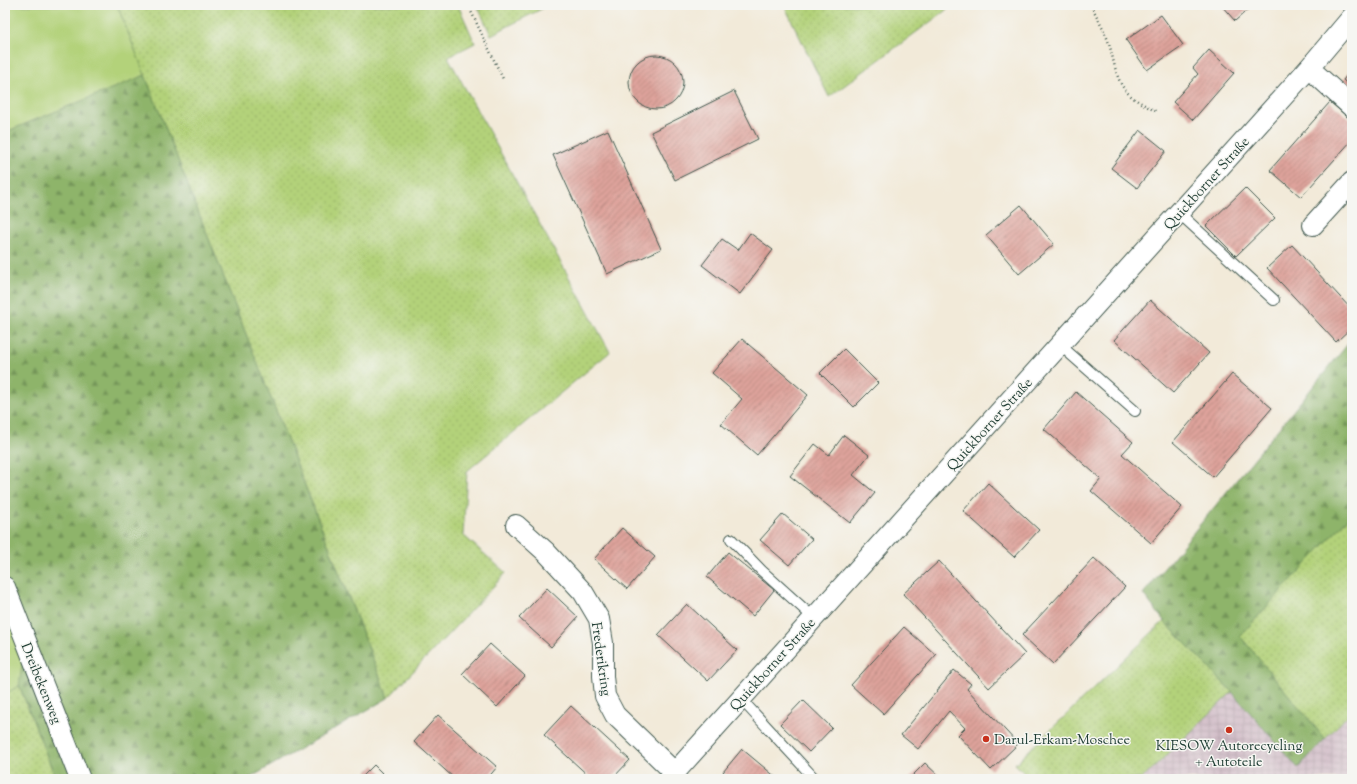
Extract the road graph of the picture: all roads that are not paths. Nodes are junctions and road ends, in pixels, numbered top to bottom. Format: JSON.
{"nodes":[{"id":1,"x":1352,"y":17,"type":"edge"},
{"id":2,"x":1309,"y":68,"type":"junction"},
{"id":3,"x":1352,"y":107,"type":"edge"},
{"id":4,"x":1352,"y":182,"type":"edge"},
{"id":5,"x":1179,"y":213,"type":"junction"},
{"id":6,"x":1313,"y":225,"type":"dead end"},
{"id":7,"x":1274,"y":300,"type":"dead end"},
{"id":8,"x":1060,"y":345,"type":"junction"},
{"id":9,"x":1135,"y":411,"type":"dead end"},
{"id":10,"x":516,"y":525,"type":"dead end"},
{"id":11,"x":731,"y":539,"type":"dead end"},
{"id":12,"x":5,"y":587,"type":"edge"},
{"id":13,"x":814,"y":618,"type":"junction"},
{"id":14,"x":741,"y":700,"type":"junction"},
{"id":15,"x":672,"y":776,"type":"edge"},
{"id":16,"x":80,"y":779,"type":"edge"},
{"id":17,"x":815,"y":779,"type":"edge"}],
"edges":[{"from":1,"to":2,"type":"street","name":"Quickborner Straße"},
{"from":2,"to":3,"type":"street"},
{"from":2,"to":5,"type":"street","name":"Quickborner Straße"},
{"from":4,"to":6,"type":"street"},
{"from":5,"to":7,"type":"lane"},
{"from":5,"to":8,"type":"street","name":"Quickborner Straße"},
{"from":8,"to":9,"type":"lane"},
{"from":8,"to":13,"type":"street","name":"Quickborner Straße"},
{"from":10,"to":15,"type":"street","name":"Frederikring"},
{"from":11,"to":13,"type":"lane"},
{"from":12,"to":16,"type":"street","name":"Dreibekenweg"},
{"from":13,"to":14,"type":"street","name":"Quickborner Straße"},
{"from":14,"to":15,"type":"street","name":"Quickborner Straße"},
{"from":14,"to":17,"type":"lane"}]}
